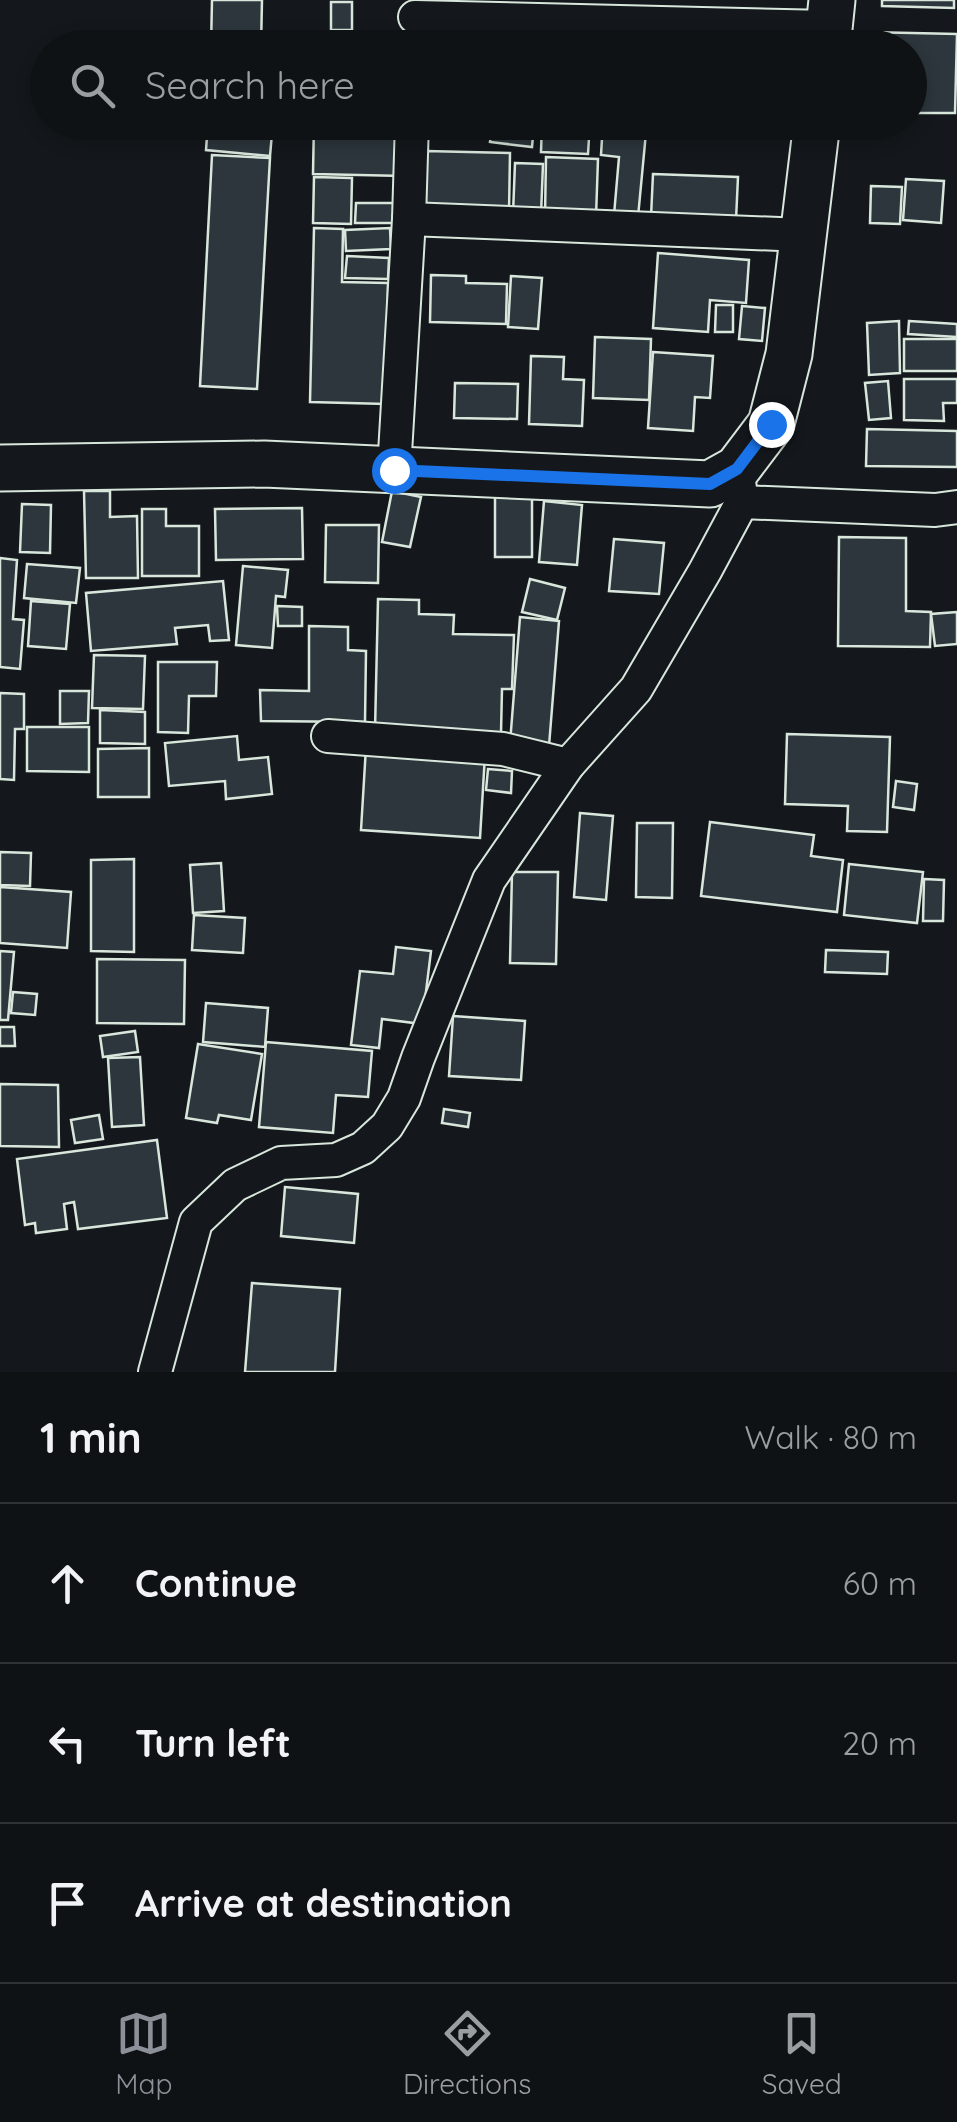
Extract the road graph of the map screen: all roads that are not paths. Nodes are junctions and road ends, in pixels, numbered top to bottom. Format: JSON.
{"nodes":[{"id":1,"x":630,"y":11,"type":"edge"},
{"id":2,"x":415,"y":22,"type":"edge"},
{"id":3,"x":829,"y":25,"type":"edge"},
{"id":4,"x":411,"y":140,"type":"edge"},
{"id":5,"x":816,"y":140,"type":"edge"},
{"id":6,"x":408,"y":218,"type":"junction"},
{"id":7,"x":804,"y":235,"type":"junction"},
{"id":8,"x":0,"y":468,"type":"edge"},
{"id":9,"x":394,"y":470,"type":"junction"},
{"id":10,"x":739,"y":486,"type":"junction"},
{"id":11,"x":957,"y":507,"type":"edge"},
{"id":12,"x":328,"y":736,"type":"dead end"},
{"id":13,"x":568,"y":765,"type":"junction"},
{"id":14,"x":155,"y":1372,"type":"edge"}],
"edges":[{"from":1,"to":2,"type":"street"},
{"from":1,"to":3,"type":"street"},
{"from":4,"to":6,"type":"street"},
{"from":5,"to":7,"type":"main road"},
{"from":6,"to":7,"type":"street"},
{"from":6,"to":9,"type":"street"},
{"from":7,"to":10,"type":"main road"},
{"from":8,"to":9,"type":"main road"},
{"from":9,"to":10,"type":"main road"},
{"from":10,"to":11,"type":"street"},
{"from":10,"to":13,"type":"street"},
{"from":12,"to":13,"type":"street"},
{"from":13,"to":14,"type":"street"}]}
